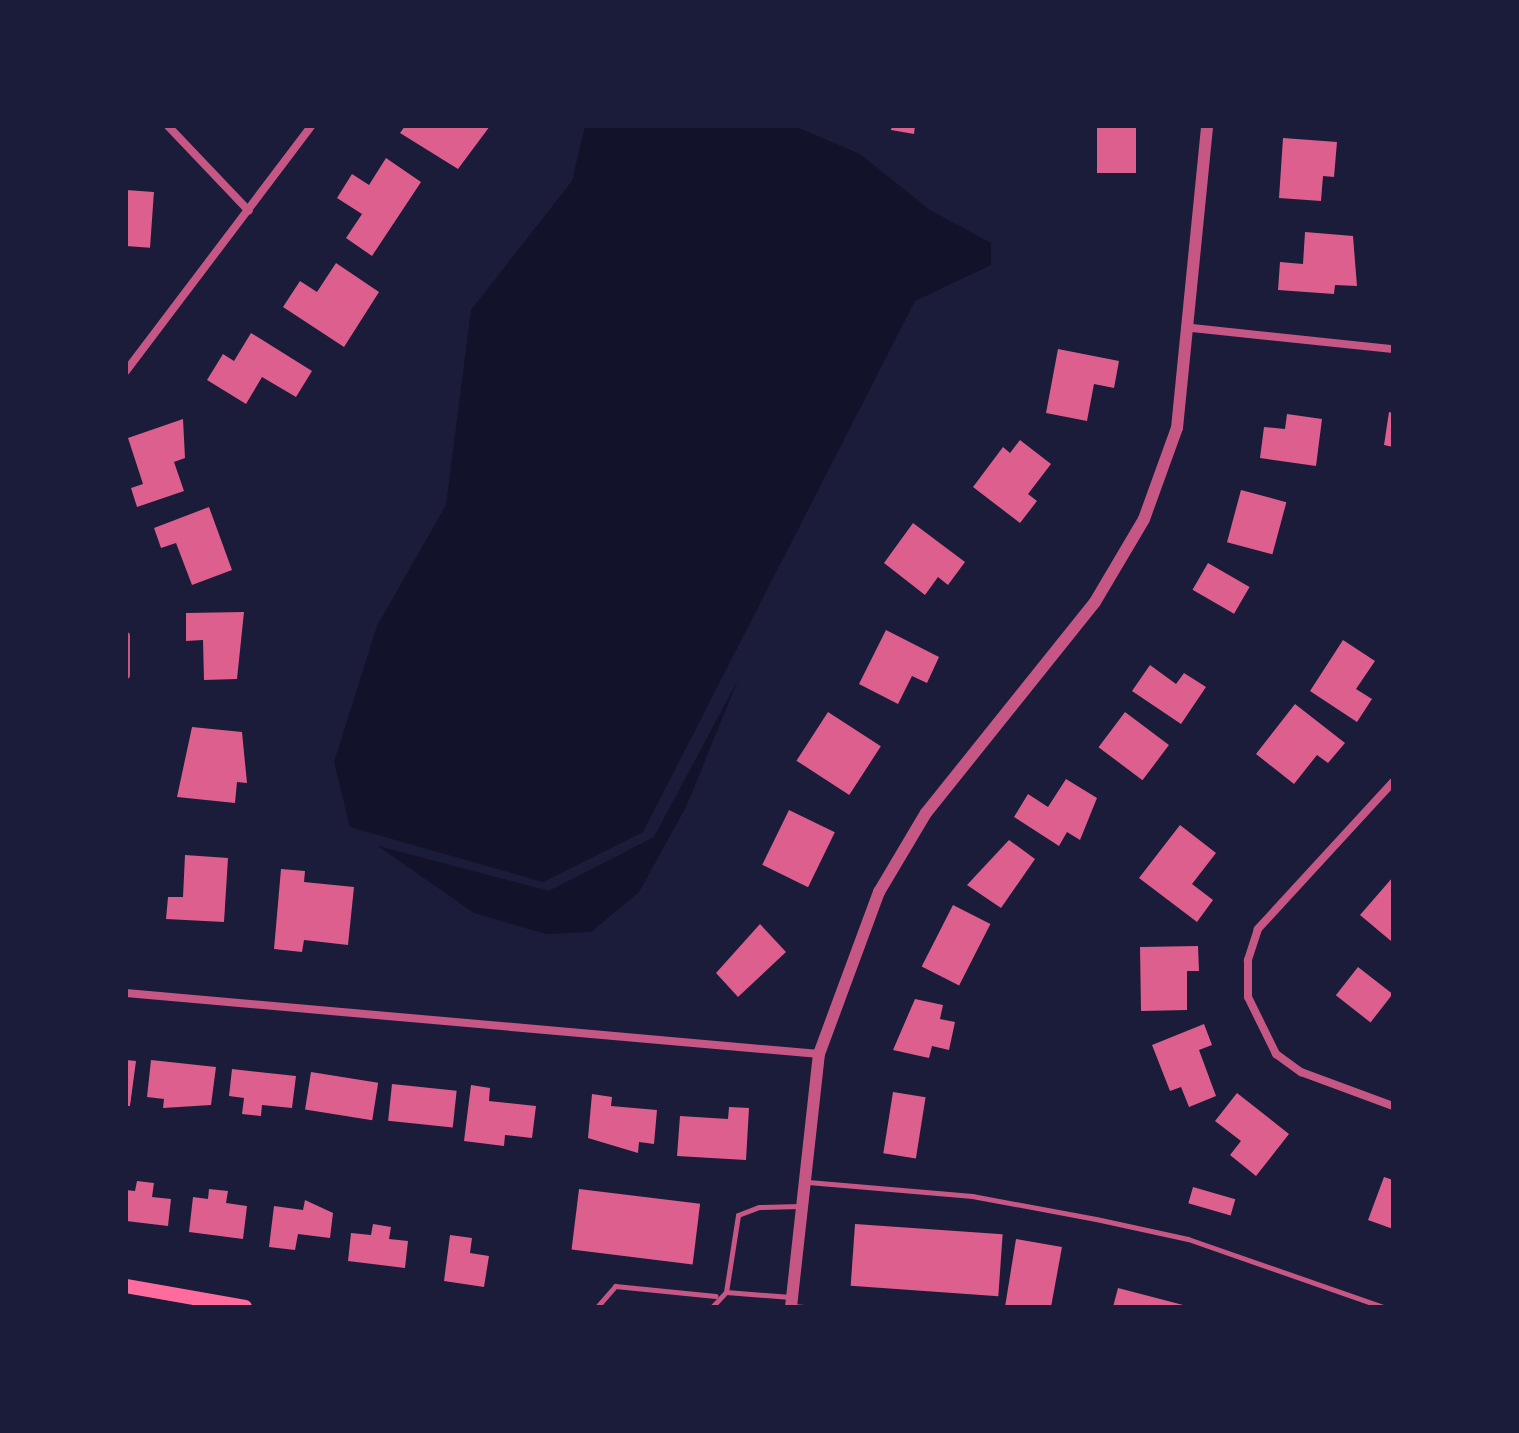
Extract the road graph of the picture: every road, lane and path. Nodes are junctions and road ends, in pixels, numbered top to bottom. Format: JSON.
{"nodes":[{"id":1,"x":168,"y":126,"type":"edge"},
{"id":2,"x":311,"y":126,"type":"edge"},
{"id":3,"x":1207,"y":126,"type":"edge"},
{"id":4,"x":249,"y":211,"type":"junction"},
{"id":5,"x":1192,"y":328,"type":"junction"},
{"id":6,"x":1393,"y":349,"type":"edge"},
{"id":7,"x":126,"y":371,"type":"edge"},
{"id":8,"x":126,"y":636,"type":"edge"},
{"id":9,"x":126,"y":675,"type":"edge"},
{"id":10,"x":1393,"y":782,"type":"edge"},
{"id":11,"x":126,"y":993,"type":"edge"},
{"id":12,"x":819,"y":1054,"type":"junction"},
{"id":13,"x":1393,"y":1106,"type":"edge"},
{"id":14,"x":803,"y":1182,"type":"junction"},
{"id":15,"x":800,"y":1206,"type":"junction"},
{"id":16,"x":126,"y":1286,"type":"edge"},
{"id":17,"x":726,"y":1292,"type":"junction"},
{"id":18,"x":716,"y":1296,"type":"junction"},
{"id":19,"x":792,"y":1303,"type":"edge"},
{"id":20,"x":245,"y":1307,"type":"edge"},
{"id":21,"x":597,"y":1307,"type":"edge"},
{"id":22,"x":712,"y":1307,"type":"edge"},
{"id":23,"x":805,"y":1307,"type":"edge"},
{"id":24,"x":1383,"y":1307,"type":"edge"}],
"edges":[{"from":1,"to":4,"type":"street"},
{"from":2,"to":4,"type":"street"},
{"from":3,"to":5,"type":"street"},
{"from":4,"to":7,"type":"street"},
{"from":5,"to":6,"type":"street"},
{"from":5,"to":12,"type":"street"},
{"from":8,"to":9,"type":"street"},
{"from":10,"to":13,"type":"street"},
{"from":11,"to":12,"type":"street"},
{"from":12,"to":14,"type":"street"},
{"from":14,"to":15,"type":"street"},
{"from":14,"to":24,"type":"lane"},
{"from":15,"to":17,"type":"lane"},
{"from":15,"to":19,"type":"street"},
{"from":16,"to":20,"type":"main road"},
{"from":17,"to":18,"type":"lane"},
{"from":17,"to":19,"type":"lane"},
{"from":18,"to":21,"type":"lane"},
{"from":18,"to":22,"type":"lane"},
{"from":19,"to":23,"type":"lane"}]}
